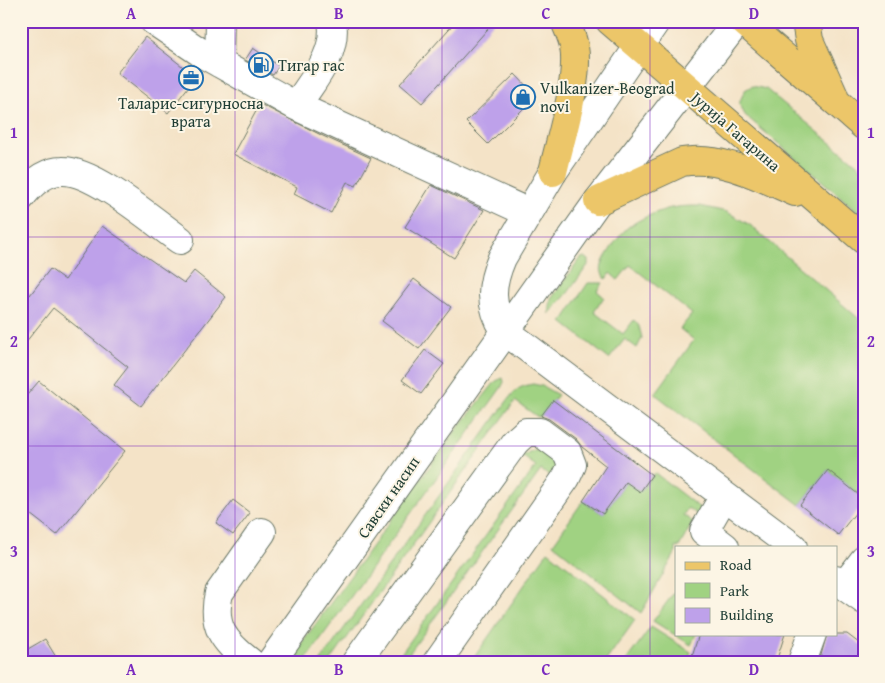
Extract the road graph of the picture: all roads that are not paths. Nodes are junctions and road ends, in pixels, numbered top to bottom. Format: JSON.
{"nodes":[{"id":1,"x":154,"y":21,"type":"edge"},
{"id":2,"x":220,"y":21,"type":"edge"},
{"id":3,"x":332,"y":21,"type":"edge"},
{"id":4,"x":565,"y":21,"type":"edge"},
{"id":5,"x":610,"y":21,"type":"edge"},
{"id":6,"x":656,"y":21,"type":"edge"},
{"id":7,"x":738,"y":21,"type":"edge"},
{"id":8,"x":743,"y":21,"type":"edge"},
{"id":9,"x":806,"y":21,"type":"edge"},
{"id":10,"x":639,"y":46,"type":"junction"},
{"id":11,"x":219,"y":63,"type":"junction"},
{"id":12,"x":686,"y":88,"type":"junction"},
{"id":13,"x":836,"y":102,"type":"junction"},
{"id":14,"x":296,"y":106,"type":"junction"},
{"id":15,"x":864,"y":126,"type":"edge"},
{"id":16,"x":553,"y":172,"type":"junction"},
{"id":17,"x":21,"y":197,"type":"edge"},
{"id":18,"x":598,"y":200,"type":"junction"},
{"id":19,"x":818,"y":202,"type":"junction"},
{"id":20,"x":529,"y":212,"type":"junction"},
{"id":21,"x":180,"y":240,"type":"dead end"},
{"id":22,"x":864,"y":240,"type":"edge"},
{"id":23,"x":505,"y":331,"type":"junction"},
{"id":24,"x":724,"y":496,"type":"junction"},
{"id":25,"x":262,"y":532,"type":"dead end"},
{"id":26,"x":725,"y":546,"type":"edge"},
{"id":27,"x":791,"y":546,"type":"edge"},
{"id":28,"x":864,"y":560,"type":"edge"},
{"id":29,"x":848,"y":588,"type":"edge"},
{"id":30,"x":811,"y":636,"type":"edge"},
{"id":31,"x":250,"y":662,"type":"edge"},
{"id":32,"x":271,"y":662,"type":"edge"},
{"id":33,"x":356,"y":662,"type":"edge"},
{"id":34,"x":437,"y":662,"type":"edge"},
{"id":35,"x":802,"y":662,"type":"edge"}],
"edges":[{"from":1,"to":11,"type":"street"},
{"from":2,"to":11,"type":"street"},
{"from":3,"to":14,"type":"street"},
{"from":4,"to":16,"type":"main road"},
{"from":5,"to":10,"type":"main road","name":"Јурија Гагарина"},
{"from":6,"to":10,"type":"street"},
{"from":7,"to":12,"type":"street","name":"Савски насип"},
{"from":8,"to":13,"type":"main road"},
{"from":9,"to":13,"type":"main road"},
{"from":10,"to":12,"type":"main road","name":"Јурија Гагарина"},
{"from":10,"to":16,"type":"street"},
{"from":11,"to":14,"type":"street"},
{"from":12,"to":18,"type":"street","name":"Савски насип"},
{"from":12,"to":19,"type":"main road","name":"Јурија Гагарина"},
{"from":13,"to":15,"type":"main road"},
{"from":14,"to":20,"type":"street"},
{"from":16,"to":20,"type":"street"},
{"from":17,"to":21,"type":"street"},
{"from":18,"to":19,"type":"main road"},
{"from":18,"to":23,"type":"street","name":"Савски насип"},
{"from":19,"to":22,"type":"main road","name":"Јурија Гагарина"},
{"from":20,"to":23,"type":"street"},
{"from":23,"to":24,"type":"street"},
{"from":23,"to":32,"type":"street","name":"Савски насип"},
{"from":24,"to":26,"type":"street"},
{"from":24,"to":27,"type":"street"},
{"from":25,"to":31,"type":"street"},
{"from":28,"to":29,"type":"street"},
{"from":30,"to":35,"type":"street"},
{"from":33,"to":34,"type":"street"}]}
